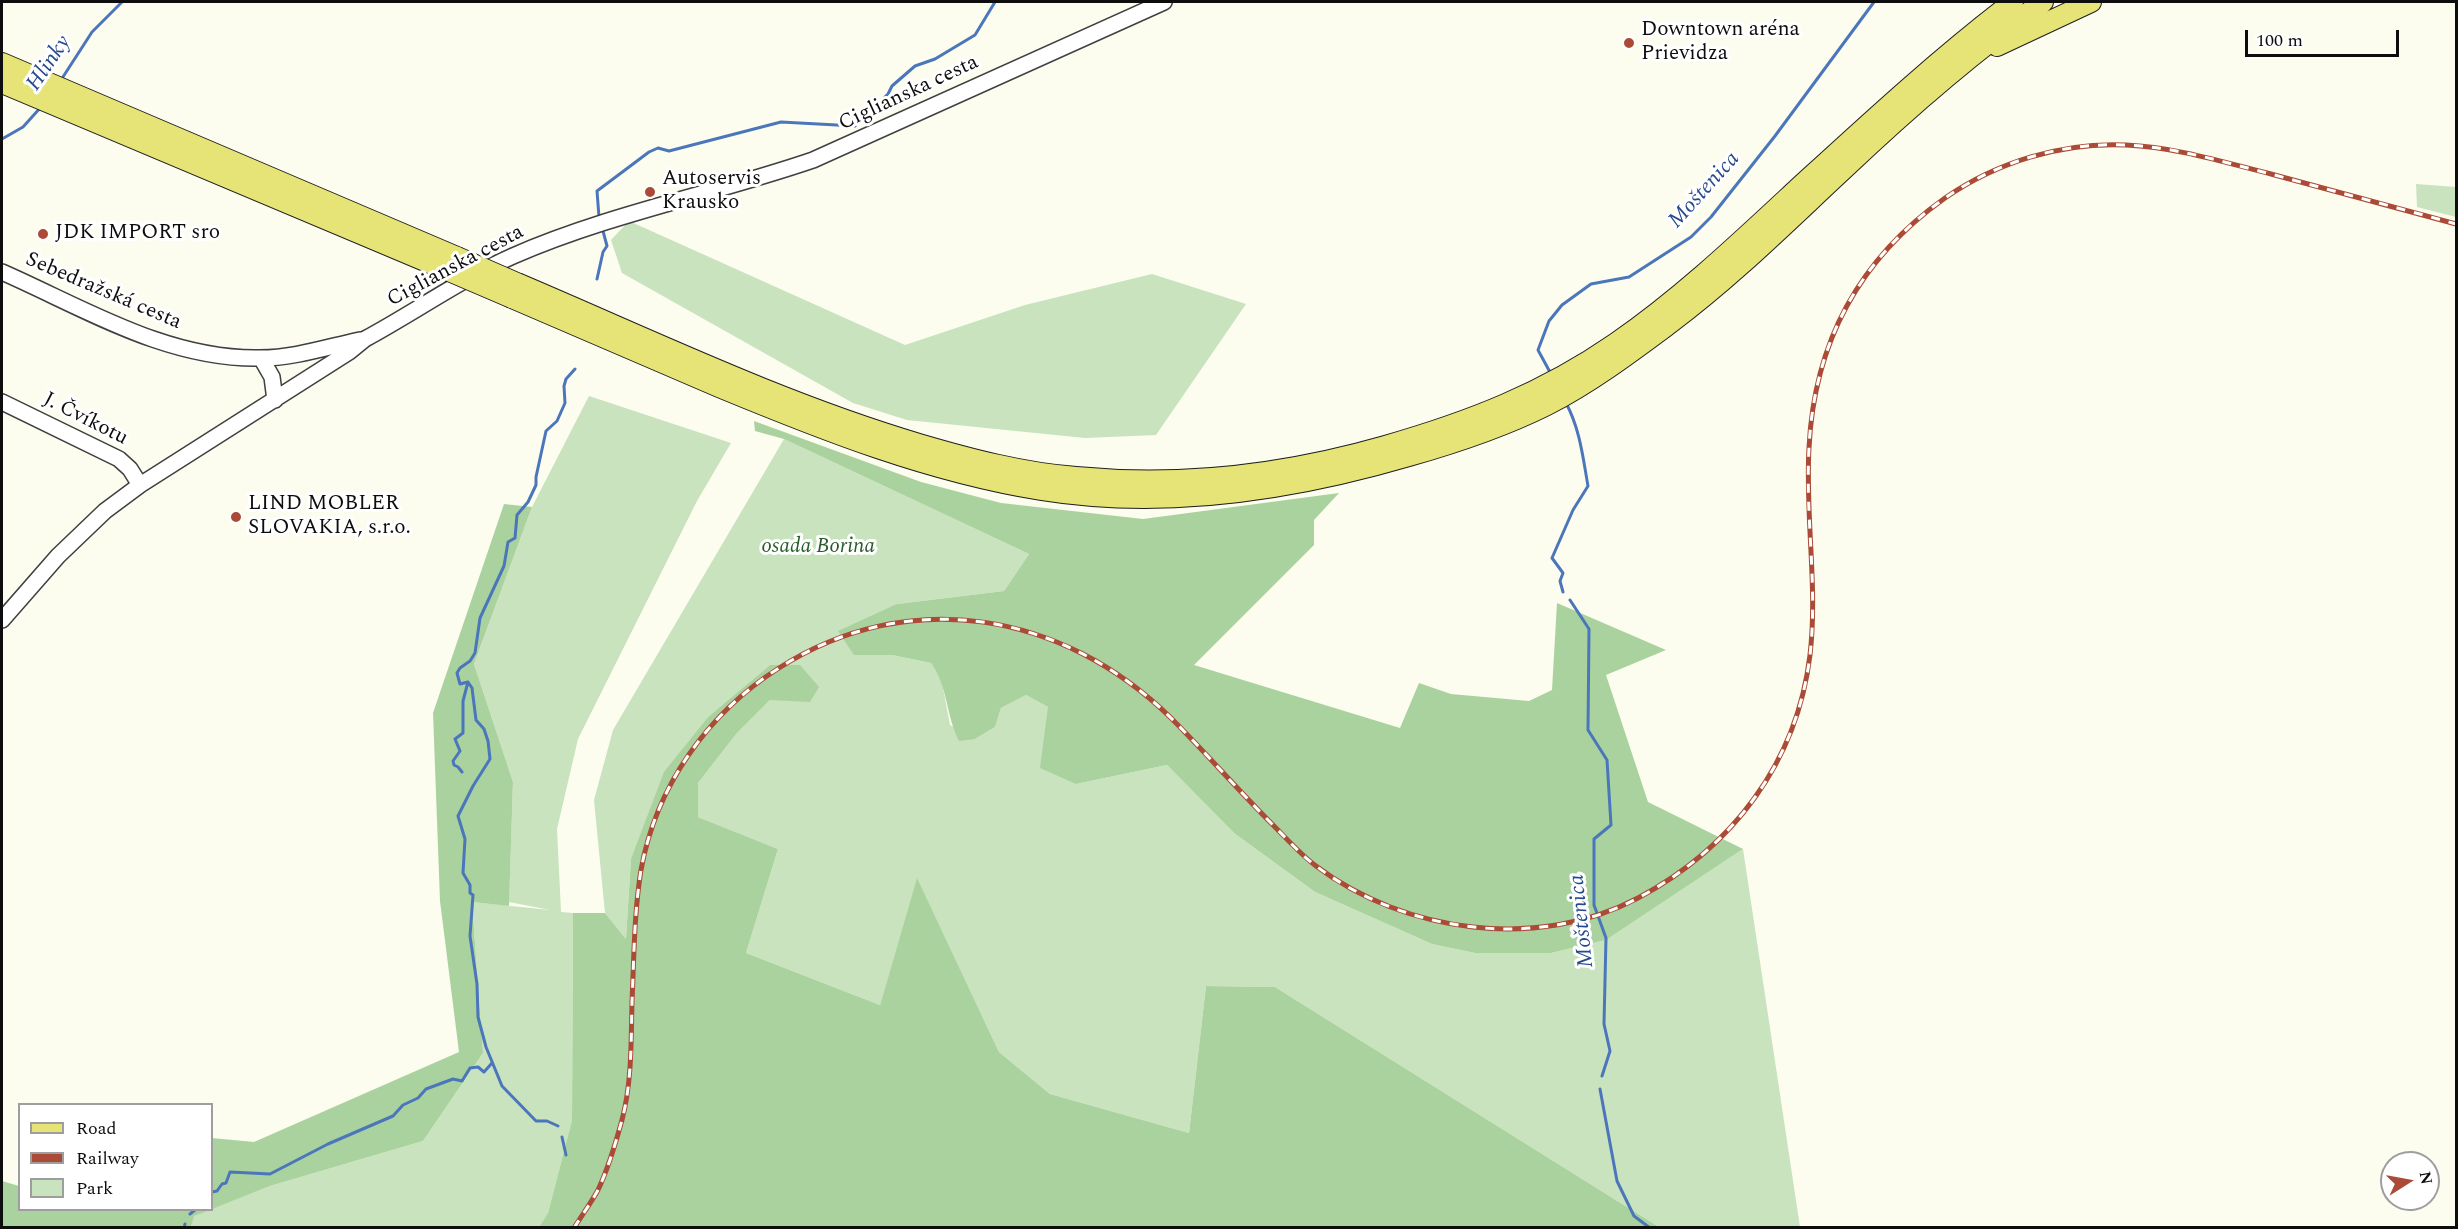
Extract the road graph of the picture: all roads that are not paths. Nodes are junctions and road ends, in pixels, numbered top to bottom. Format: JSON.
{"nodes":[{"id":1,"x":1164,"y":2,"type":"edge"},
{"id":2,"x":2013,"y":2,"type":"edge"},
{"id":3,"x":2043,"y":2,"type":"edge"},
{"id":4,"x":2091,"y":2,"type":"edge"},
{"id":5,"x":2,"y":63,"type":"edge"},
{"id":6,"x":1962,"y":63,"type":"junction"},
{"id":7,"x":2,"y":83,"type":"edge"},
{"id":8,"x":51,"y":94,"type":"junction"},
{"id":9,"x":2,"y":272,"type":"edge"},
{"id":10,"x":366,"y":339,"type":"junction"},
{"id":11,"x":261,"y":358,"type":"junction"},
{"id":12,"x":1576,"y":379,"type":"junction"},
{"id":13,"x":275,"y":400,"type":"junction"},
{"id":14,"x":2,"y":402,"type":"edge"},
{"id":15,"x":140,"y":485,"type":"junction"},
{"id":16,"x":2,"y":620,"type":"edge"}],
"edges":[{"from":1,"to":10,"type":"street","name":"Ciglianska cesta"},
{"from":2,"to":12,"type":"main road"},
{"from":3,"to":6,"type":"main road"},
{"from":4,"to":6,"type":"main road"},
{"from":5,"to":8,"type":"main road"},
{"from":6,"to":12,"type":"main road"},
{"from":7,"to":8,"type":"main road"},
{"from":8,"to":12,"type":"main road","bridge":true},
{"from":9,"to":11,"type":"street","name":"Sebedražská cesta"},
{"from":10,"to":11,"type":"street","name":"Sebedražská cesta"},
{"from":10,"to":13,"type":"street","name":"Ciglianska cesta"},
{"from":11,"to":13,"type":"street"},
{"from":13,"to":15,"type":"street","name":"Ciglianska cesta"},
{"from":14,"to":15,"type":"street","name":"J. Čvíkotu"},
{"from":15,"to":16,"type":"street","name":"Ciglianska cesta"}]}
